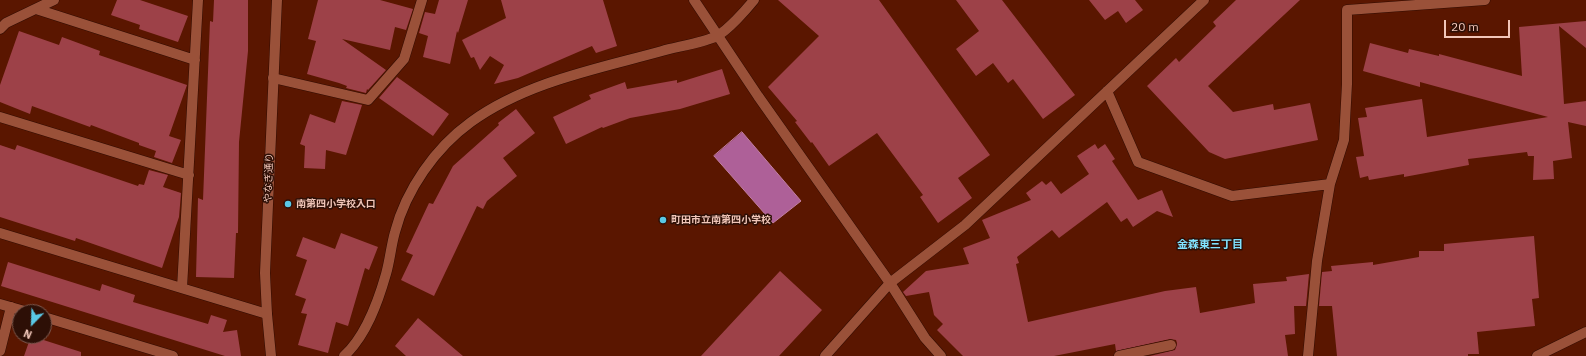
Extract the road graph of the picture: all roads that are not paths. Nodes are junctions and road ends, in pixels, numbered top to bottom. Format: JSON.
{"nodes":[{"id":1,"x":54,"y":0,"type":"edge"},
{"id":2,"x":198,"y":0,"type":"edge"},
{"id":3,"x":277,"y":0,"type":"edge"},
{"id":4,"x":422,"y":0,"type":"edge"},
{"id":5,"x":694,"y":0,"type":"edge"},
{"id":6,"x":754,"y":0,"type":"edge"},
{"id":7,"x":1204,"y":0,"type":"edge"},
{"id":8,"x":1485,"y":0,"type":"edge"},
{"id":9,"x":36,"y":9,"type":"junction"},
{"id":10,"x":0,"y":29,"type":"edge"},
{"id":11,"x":717,"y":36,"type":"junction"},
{"id":12,"x":195,"y":60,"type":"junction"},
{"id":13,"x":273,"y":78,"type":"junction"},
{"id":14,"x":1107,"y":91,"type":"junction"},
{"id":15,"x":0,"y":117,"type":"edge"},
{"id":16,"x":189,"y":175,"type":"junction"},
{"id":17,"x":1330,"y":184,"type":"junction"},
{"id":18,"x":0,"y":233,"type":"edge"},
{"id":19,"x":890,"y":283,"type":"junction"},
{"id":20,"x":182,"y":288,"type":"junction"},
{"id":21,"x":0,"y":304,"type":"edge"},
{"id":22,"x":11,"y":307,"type":"joint"},
{"id":23,"x":267,"y":314,"type":"junction"},
{"id":24,"x":52,"y":319,"type":"edge"},
{"id":25,"x":1586,"y":332,"type":"edge"},
{"id":26,"x":1172,"y":345,"type":"dead end"},
{"id":27,"x":0,"y":351,"type":"edge"},
{"id":28,"x":173,"y":356,"type":"edge"},
{"id":29,"x":271,"y":356,"type":"edge"},
{"id":30,"x":344,"y":356,"type":"edge"},
{"id":31,"x":825,"y":356,"type":"edge"},
{"id":32,"x":940,"y":356,"type":"edge"},
{"id":33,"x":1119,"y":356,"type":"edge"},
{"id":34,"x":1308,"y":356,"type":"edge"},
{"id":35,"x":1538,"y":356,"type":"edge"}],
"edges":[{"from":1,"to":9,"type":"street"},
{"from":2,"to":12,"type":"street"},
{"from":3,"to":13,"type":"street","name":"やなぎ通り"},
{"from":4,"to":13,"type":"street"},
{"from":5,"to":11,"type":"street"},
{"from":6,"to":11,"type":"street"},
{"from":7,"to":14,"type":"street"},
{"from":8,"to":17,"type":"street"},
{"from":9,"to":10,"type":"street"},
{"from":9,"to":12,"type":"street"},
{"from":11,"to":19,"type":"street"},
{"from":11,"to":30,"type":"street"},
{"from":12,"to":16,"type":"street"},
{"from":13,"to":23,"type":"street","name":"やなぎ通り"},
{"from":14,"to":17,"type":"street"},
{"from":14,"to":19,"type":"street"},
{"from":15,"to":16,"type":"street"},
{"from":16,"to":20,"type":"street"},
{"from":17,"to":34,"type":"street"},
{"from":18,"to":20,"type":"street"},
{"from":19,"to":31,"type":"street"},
{"from":19,"to":32,"type":"street"},
{"from":20,"to":23,"type":"street"},
{"from":21,"to":22,"type":"street"},
{"from":22,"to":27,"type":"street"},
{"from":23,"to":29,"type":"street","name":"やなぎ通り"},
{"from":24,"to":28,"type":"street"},
{"from":25,"to":35,"type":"street"},
{"from":26,"to":33,"type":"street"}]}
